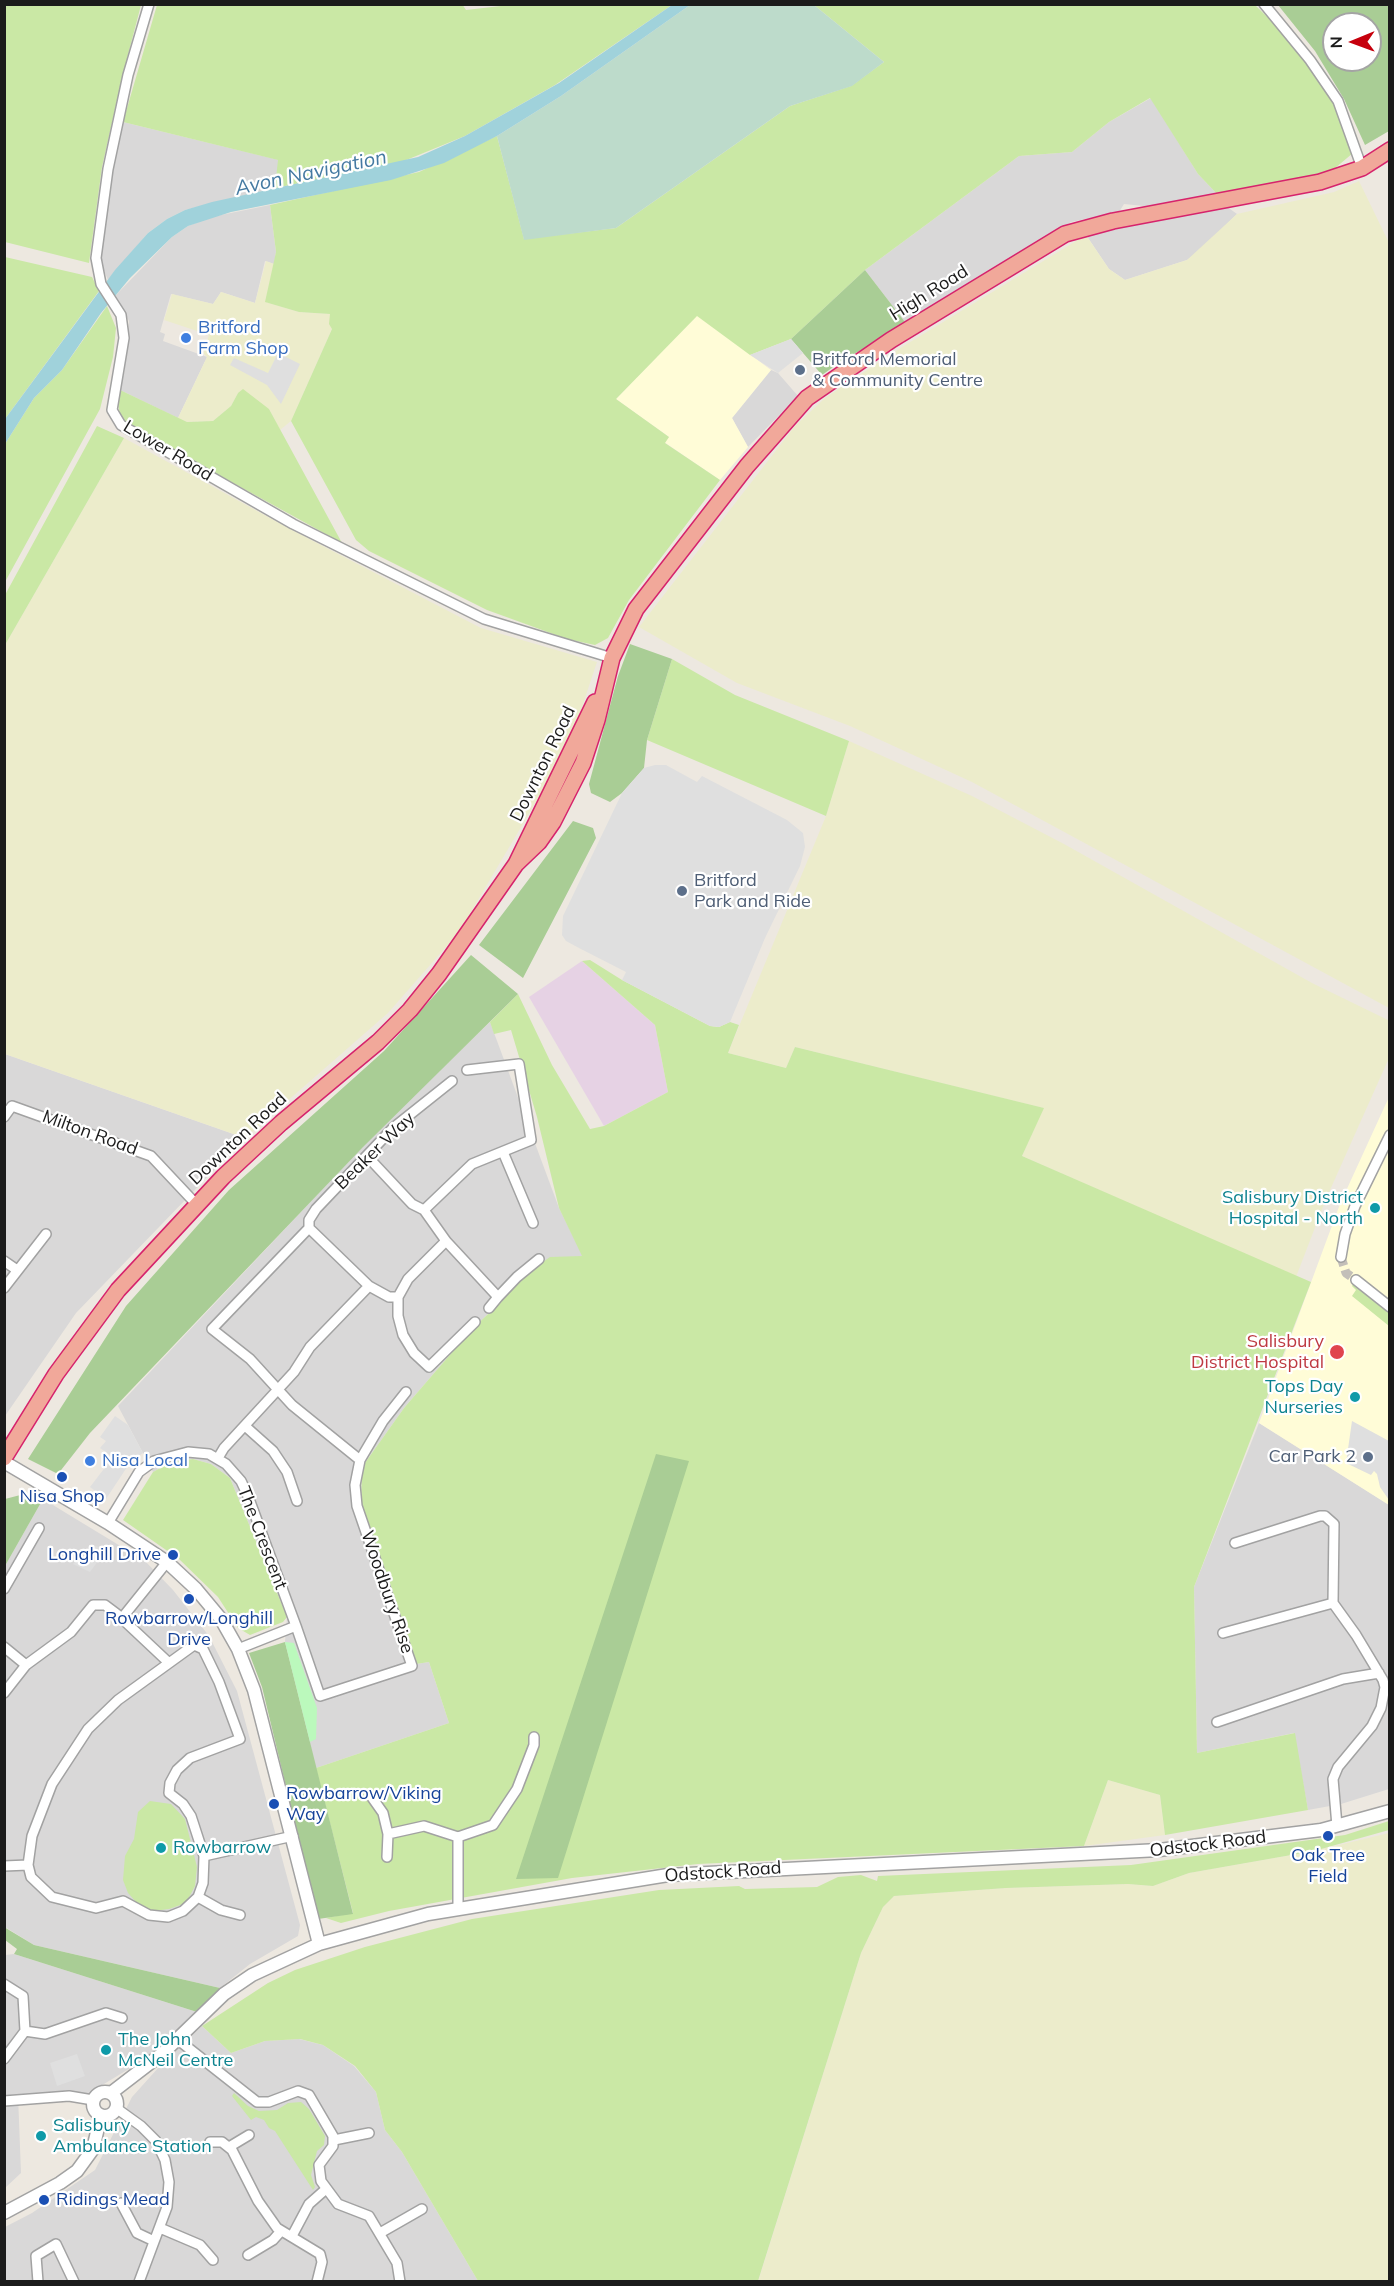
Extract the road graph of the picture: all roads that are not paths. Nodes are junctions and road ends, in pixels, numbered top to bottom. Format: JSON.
{"nodes":[{"id":1,"x":149,"y":4,"type":"edge"},
{"id":2,"x":1264,"y":4,"type":"edge"},
{"id":3,"x":1389,"y":150,"type":"edge"},
{"id":4,"x":1362,"y":168,"type":"junction"},
{"id":5,"x":612,"y":658,"type":"junction"},
{"id":6,"x":467,"y":1070,"type":"dead end"},
{"id":7,"x":452,"y":1081,"type":"dead end"},
{"id":8,"x":4,"y":1117,"type":"edge"},
{"id":9,"x":1389,"y":1136,"type":"edge"},
{"id":10,"x":503,"y":1152,"type":"junction"},
{"id":11,"x":367,"y":1156,"type":"junction"},
{"id":12,"x":197,"y":1205,"type":"junction"},
{"id":13,"x":424,"y":1209,"type":"junction"},
{"id":14,"x":533,"y":1223,"type":"dead end"},
{"id":15,"x":309,"y":1228,"type":"junction"},
{"id":16,"x":46,"y":1234,"type":"dead end"},
{"id":17,"x":446,"y":1240,"type":"junction"},
{"id":18,"x":1341,"y":1257,"type":"dead end"},
{"id":19,"x":539,"y":1259,"type":"dead end"},
{"id":20,"x":4,"y":1261,"type":"edge"},
{"id":21,"x":17,"y":1270,"type":"junction"},
{"id":22,"x":1356,"y":1280,"type":"tunnel mouth"},
{"id":23,"x":369,"y":1286,"type":"junction"},
{"id":24,"x":4,"y":1288,"type":"edge"},
{"id":25,"x":398,"y":1297,"type":"junction"},
{"id":26,"x":498,"y":1297,"type":"junction"},
{"id":27,"x":1389,"y":1307,"type":"edge"},
{"id":28,"x":489,"y":1308,"type":"dead end"},
{"id":29,"x":475,"y":1322,"type":"dead end"},
{"id":30,"x":278,"y":1390,"type":"junction"},
{"id":31,"x":406,"y":1392,"type":"dead end"},
{"id":32,"x":245,"y":1426,"type":"junction"},
{"id":33,"x":218,"y":1458,"type":"junction"},
{"id":34,"x":4,"y":1460,"type":"edge"},
{"id":35,"x":360,"y":1460,"type":"junction"},
{"id":36,"x":297,"y":1501,"type":"dead end"},
{"id":37,"x":108,"y":1523,"type":"junction"},
{"id":38,"x":39,"y":1528,"type":"dead end"},
{"id":39,"x":1235,"y":1543,"type":"dead end"},
{"id":40,"x":166,"y":1562,"type":"junction"},
{"id":41,"x":4,"y":1589,"type":"edge"},
{"id":42,"x":1333,"y":1603,"type":"junction"},
{"id":43,"x":122,"y":1618,"type":"junction"},
{"id":44,"x":296,"y":1626,"type":"junction"},
{"id":45,"x":1223,"y":1633,"type":"dead end"},
{"id":46,"x":4,"y":1647,"type":"edge"},
{"id":47,"x":238,"y":1649,"type":"junction"},
{"id":48,"x":168,"y":1662,"type":"junction"},
{"id":49,"x":26,"y":1665,"type":"junction"},
{"id":50,"x":1379,"y":1673,"type":"junction"},
{"id":51,"x":4,"y":1693,"type":"edge"},
{"id":52,"x":320,"y":1696,"type":"joint"},
{"id":53,"x":1217,"y":1722,"type":"dead end"},
{"id":54,"x":531,"y":1742,"type":"dead end"},
{"id":55,"x":371,"y":1796,"type":"dead end"},
{"id":56,"x":1389,"y":1811,"type":"edge"},
{"id":57,"x":1337,"y":1826,"type":"junction"},
{"id":58,"x":388,"y":1834,"type":"junction"},
{"id":59,"x":293,"y":1836,"type":"junction"},
{"id":60,"x":458,"y":1837,"type":"junction"},
{"id":61,"x":204,"y":1856,"type":"junction"},
{"id":62,"x":387,"y":1857,"type":"dead end"},
{"id":63,"x":28,"y":1865,"type":"junction"},
{"id":64,"x":4,"y":1866,"type":"edge"},
{"id":65,"x":198,"y":1897,"type":"junction"},
{"id":66,"x":458,"y":1908,"type":"junction"},
{"id":67,"x":240,"y":1915,"type":"dead end"},
{"id":68,"x":319,"y":1944,"type":"junction"},
{"id":69,"x":4,"y":1984,"type":"edge"},
{"id":70,"x":122,"y":2018,"type":"dead end"},
{"id":71,"x":25,"y":2031,"type":"junction"},
{"id":72,"x":177,"y":2039,"type":"junction"},
{"id":73,"x":4,"y":2060,"type":"edge"},
{"id":74,"x":111,"y":2093,"type":"junction"},
{"id":75,"x":93,"y":2100,"type":"junction"},
{"id":76,"x":4,"y":2101,"type":"edge"},
{"id":77,"x":116,"y":2108,"type":"junction"},
{"id":78,"x":101,"y":2115,"type":"junction"},
{"id":79,"x":369,"y":2133,"type":"dead end"},
{"id":80,"x":249,"y":2135,"type":"dead end"},
{"id":81,"x":334,"y":2140,"type":"junction"},
{"id":82,"x":210,"y":2142,"type":"dead end"},
{"id":83,"x":229,"y":2147,"type":"junction"},
{"id":84,"x":326,"y":2189,"type":"junction"},
{"id":85,"x":121,"y":2203,"type":"dead end"},
{"id":86,"x":422,"y":2209,"type":"dead end"},
{"id":87,"x":4,"y":2213,"type":"edge"},
{"id":88,"x":160,"y":2228,"type":"junction"},
{"id":89,"x":281,"y":2231,"type":"junction"},
{"id":90,"x":380,"y":2233,"type":"junction"},
{"id":91,"x":292,"y":2236,"type":"junction"},
{"id":92,"x":154,"y":2241,"type":"junction"},
{"id":93,"x":248,"y":2254,"type":"dead end"},
{"id":94,"x":213,"y":2260,"type":"dead end"},
{"id":95,"x":39,"y":2282,"type":"edge"},
{"id":96,"x":74,"y":2282,"type":"edge"},
{"id":97,"x":139,"y":2282,"type":"edge"},
{"id":98,"x":317,"y":2282,"type":"edge"},
{"id":99,"x":400,"y":2282,"type":"edge"}],
"edges":[{"from":1,"to":5,"type":"street","name":"Lower Road"},
{"from":2,"to":4,"type":"street"},
{"from":3,"to":4,"type":"highway","name":"High Road"},
{"from":4,"to":5,"type":"highway","name":"High Road"},
{"from":5,"to":12,"type":"highway","name":"Downton Road"},
{"from":6,"to":10,"type":"street"},
{"from":7,"to":11,"type":"street","name":"Beaker Way"},
{"from":8,"to":12,"type":"street","name":"Milton Road"},
{"from":9,"to":18,"type":"street"},
{"from":10,"to":13,"type":"street"},
{"from":10,"to":14,"type":"street"},
{"from":11,"to":13,"type":"street"},
{"from":11,"to":15,"type":"street","name":"Beaker Way"},
{"from":12,"to":34,"type":"highway","name":"Downton Road"},
{"from":13,"to":17,"type":"street"},
{"from":15,"to":23,"type":"street"},
{"from":15,"to":30,"type":"street","name":"Beaker Way"},
{"from":16,"to":21,"type":"street"},
{"from":17,"to":25,"type":"street"},
{"from":17,"to":26,"type":"street"},
{"from":19,"to":26,"type":"street"},
{"from":20,"to":21,"type":"street"},
{"from":21,"to":24,"type":"street"},
{"from":22,"to":27,"type":"street"},
{"from":23,"to":25,"type":"street"},
{"from":23,"to":30,"type":"street"},
{"from":25,"to":29,"type":"street"},
{"from":26,"to":28,"type":"street"},
{"from":30,"to":32,"type":"street"},
{"from":30,"to":35,"type":"street"},
{"from":31,"to":35,"type":"street","name":"Woodbury Rise"},
{"from":32,"to":33,"type":"street"},
{"from":32,"to":36,"type":"street"},
{"from":33,"to":37,"type":"street"},
{"from":33,"to":44,"type":"street","name":"The Crescent"},
{"from":34,"to":37,"type":"street"},
{"from":35,"to":52,"type":"street","name":"Woodbury Rise"},
{"from":37,"to":40,"type":"street"},
{"from":38,"to":41,"type":"street"},
{"from":39,"to":42,"type":"street"},
{"from":40,"to":43,"type":"street"},
{"from":40,"to":47,"type":"street"},
{"from":42,"to":45,"type":"street"},
{"from":42,"to":50,"type":"street"},
{"from":43,"to":48,"type":"street"},
{"from":43,"to":49,"type":"street"},
{"from":44,"to":47,"type":"street"},
{"from":44,"to":52,"type":"street","name":"The Crescent"},
{"from":46,"to":49,"type":"street"},
{"from":47,"to":59,"type":"street"},
{"from":48,"to":61,"type":"street"},
{"from":48,"to":63,"type":"street"},
{"from":49,"to":51,"type":"street"},
{"from":50,"to":53,"type":"street"},
{"from":50,"to":57,"type":"street"},
{"from":54,"to":60,"type":"street"},
{"from":55,"to":58,"type":"street"},
{"from":56,"to":57,"type":"street","name":"Odstock Road"},
{"from":57,"to":66,"type":"street","name":"Odstock Road"},
{"from":58,"to":60,"type":"street"},
{"from":58,"to":62,"type":"street"},
{"from":59,"to":61,"type":"street"},
{"from":59,"to":68,"type":"street"},
{"from":60,"to":66,"type":"street"},
{"from":61,"to":65,"type":"street"},
{"from":63,"to":64,"type":"street"},
{"from":63,"to":65,"type":"street"},
{"from":65,"to":67,"type":"street"},
{"from":66,"to":68,"type":"street","name":"Odstock Road"},
{"from":68,"to":72,"type":"street","name":"Odstock Road"},
{"from":69,"to":71,"type":"street"},
{"from":70,"to":71,"type":"street"},
{"from":71,"to":73,"type":"street"},
{"from":72,"to":74,"type":"street","name":"Odstock Road"},
{"from":72,"to":81,"type":"street"},
{"from":74,"to":75,"type":"street","name":"Odstock Road"},
{"from":74,"to":77,"type":"street"},
{"from":75,"to":76,"type":"street","name":"Odstock Road"},
{"from":75,"to":78,"type":"street"},
{"from":77,"to":78,"type":"street"},
{"from":77,"to":88,"type":"street"},
{"from":78,"to":87,"type":"street"},
{"from":79,"to":81,"type":"street"},
{"from":80,"to":83,"type":"street"},
{"from":81,"to":84,"type":"street"},
{"from":82,"to":83,"type":"street"},
{"from":83,"to":89,"type":"street"},
{"from":84,"to":90,"type":"street"},
{"from":84,"to":91,"type":"street"},
{"from":85,"to":92,"type":"street"},
{"from":86,"to":90,"type":"street"},
{"from":88,"to":92,"type":"street"},
{"from":88,"to":94,"type":"street"},
{"from":89,"to":91,"type":"street"},
{"from":89,"to":93,"type":"street"},
{"from":90,"to":99,"type":"street"},
{"from":91,"to":98,"type":"street"},
{"from":92,"to":97,"type":"street"},
{"from":95,"to":96,"type":"street"}]}
